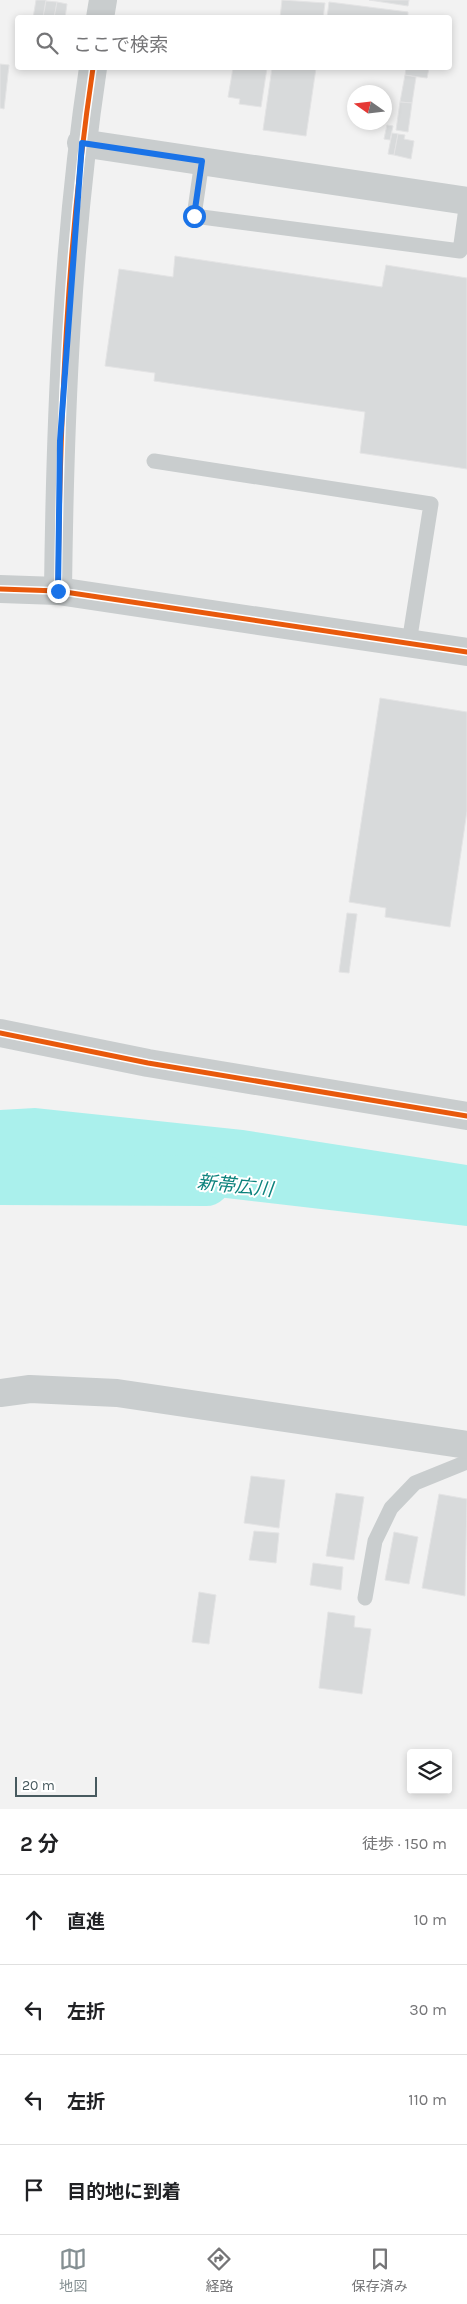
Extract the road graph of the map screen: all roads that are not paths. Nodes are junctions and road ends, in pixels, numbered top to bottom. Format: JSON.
{"nodes":[{"id":1,"x":103,"y":0,"type":"edge"},
{"id":2,"x":100,"y":15,"type":"edge"},
{"id":3,"x":93,"y":70,"type":"edge"},
{"id":4,"x":82,"y":143,"type":"junction"},
{"id":5,"x":202,"y":161,"type":"junction"},
{"id":6,"x":467,"y":201,"type":"edge"},
{"id":7,"x":154,"y":461,"type":"dead end"},
{"id":8,"x":0,"y":589,"type":"edge"},
{"id":9,"x":58,"y":591,"type":"junction"},
{"id":10,"x":409,"y":643,"type":"junction"},
{"id":11,"x":467,"y":652,"type":"edge"},
{"id":12,"x":0,"y":1033,"type":"edge"},
{"id":13,"x":467,"y":1116,"type":"edge"},
{"id":14,"x":0,"y":1393,"type":"edge"},
{"id":15,"x":467,"y":1445,"type":"edge"},
{"id":16,"x":467,"y":1462,"type":"edge"},
{"id":17,"x":365,"y":1598,"type":"dead end"}],
"edges":[{"from":1,"to":2,"type":"street"},
{"from":3,"to":4,"type":"street"},
{"from":4,"to":5,"type":"street"},
{"from":4,"to":9,"type":"street"},
{"from":5,"to":6,"type":"street"},
{"from":5,"to":6,"type":"lane"},
{"from":7,"to":10,"type":"lane"},
{"from":8,"to":9,"type":"street"},
{"from":9,"to":10,"type":"street"},
{"from":10,"to":11,"type":"street"},
{"from":12,"to":13,"type":"street"},
{"from":14,"to":15,"type":"street"},
{"from":16,"to":17,"type":"lane"}]}
